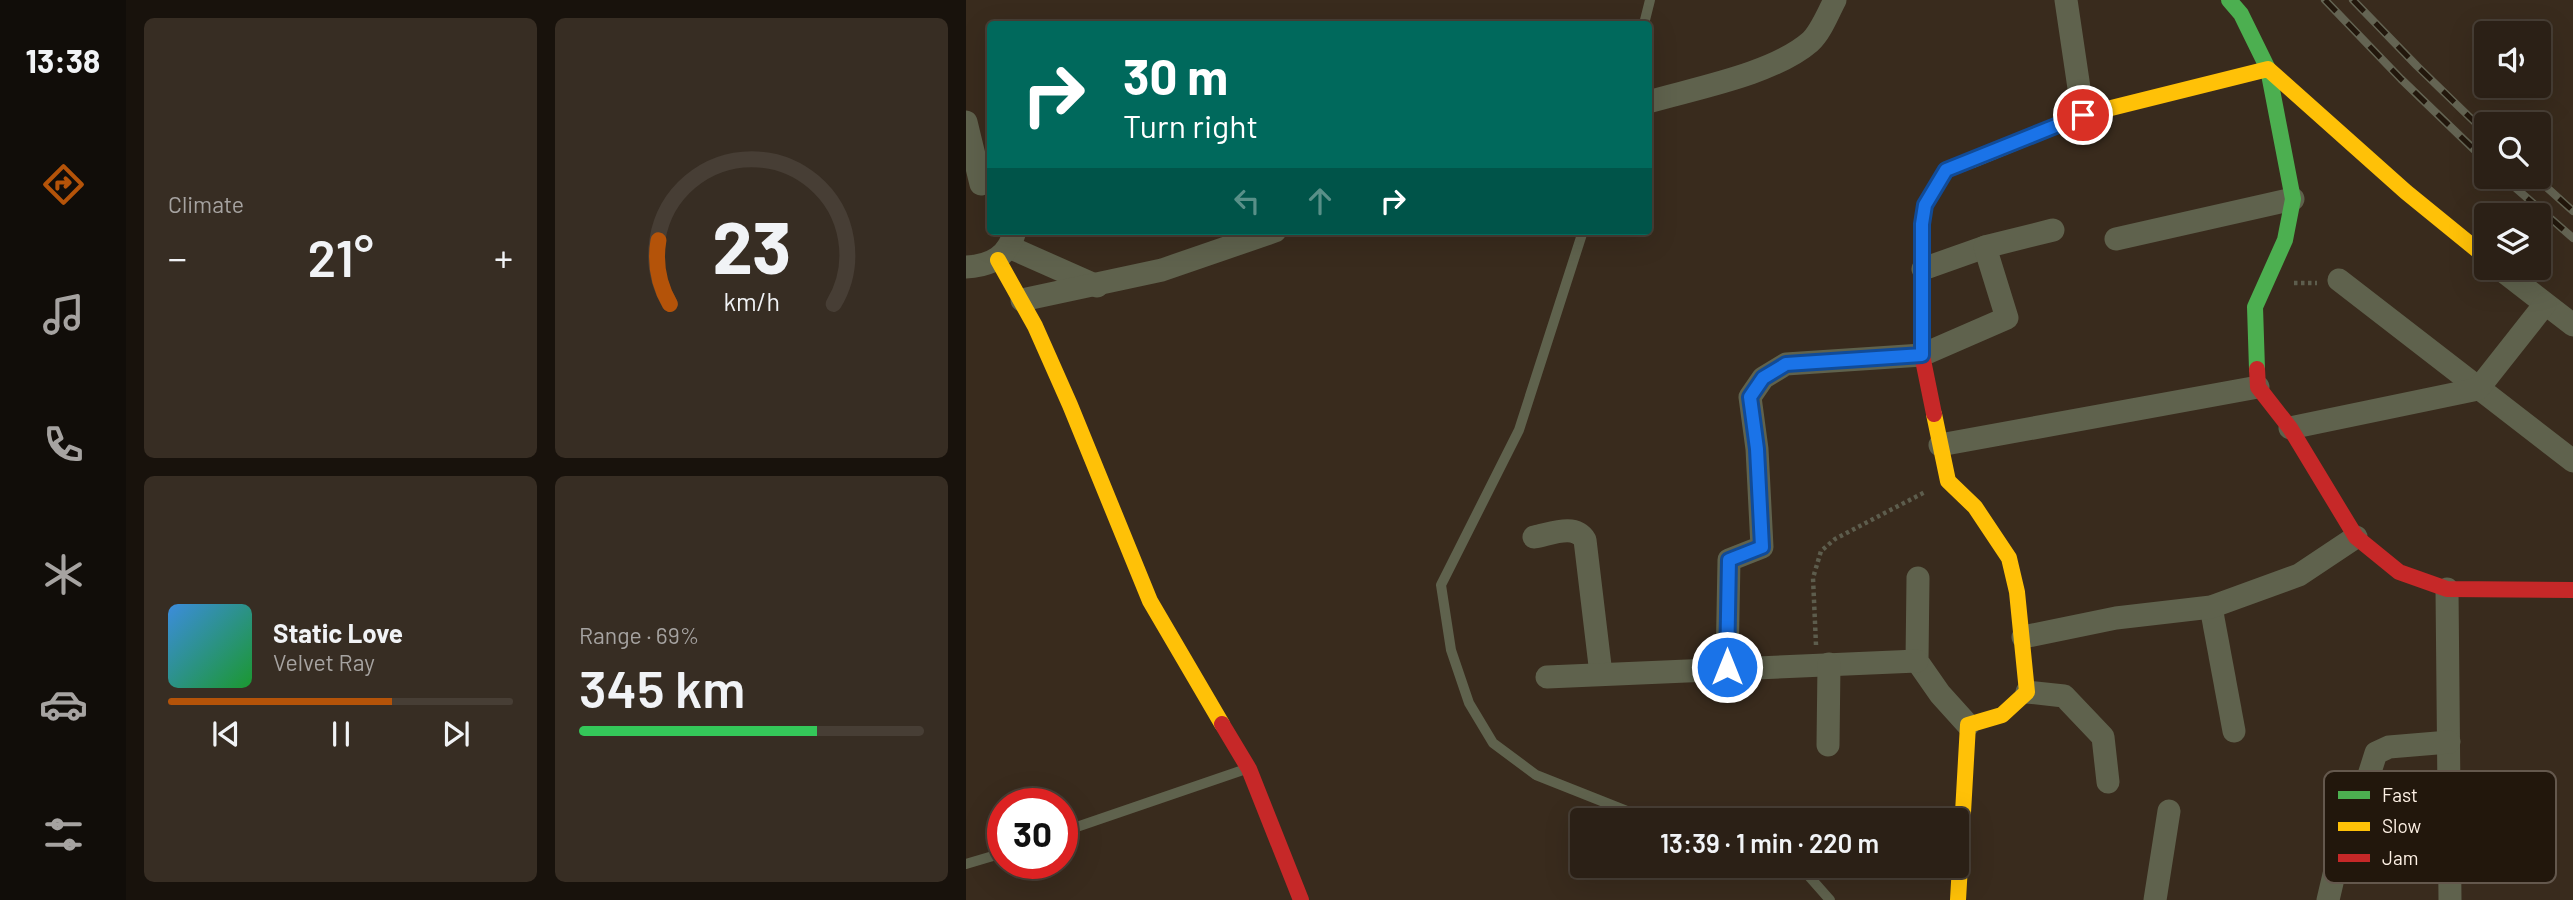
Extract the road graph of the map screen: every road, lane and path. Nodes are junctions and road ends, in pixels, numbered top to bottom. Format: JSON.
{"nodes":[{"id":1,"x":1650,"y":0,"type":"edge"},
{"id":2,"x":1835,"y":0,"type":"edge"},
{"id":3,"x":2066,"y":0,"type":"edge"},
{"id":4,"x":2229,"y":0,"type":"edge"},
{"id":5,"x":1645,"y":21,"type":"edge"},
{"id":6,"x":2268,"y":69,"type":"junction"},
{"id":7,"x":1652,"y":101,"type":"edge"},
{"id":8,"x":2083,"y":115,"type":"junction"},
{"id":9,"x":966,"y":122,"type":"edge"},
{"id":10,"x":979,"y":185,"type":"edge"},
{"id":11,"x":2293,"y":199,"type":"junction"},
{"id":12,"x":2053,"y":230,"type":"dead end"},
{"id":13,"x":1263,"y":235,"type":"edge"},
{"id":14,"x":1582,"y":235,"type":"edge"},
{"id":15,"x":2116,"y":239,"type":"dead end"},
{"id":16,"x":1007,"y":246,"type":"edge"},
{"id":17,"x":1986,"y":247,"type":"junction"},
{"id":18,"x":2474,"y":247,"type":"edge"},
{"id":19,"x":966,"y":267,"type":"edge"},
{"id":20,"x":1923,"y":269,"type":"junction"},
{"id":21,"x":2339,"y":280,"type":"dead end"},
{"id":22,"x":2514,"y":280,"type":"edge"},
{"id":23,"x":1097,"y":286,"type":"junction"},
{"id":24,"x":1022,"y":300,"type":"junction"},
{"id":25,"x":2545,"y":304,"type":"junction"},
{"id":26,"x":2573,"y":325,"type":"edge"},
{"id":27,"x":1922,"y":355,"type":"junction"},
{"id":28,"x":2258,"y":387,"type":"junction"},
{"id":29,"x":2478,"y":389,"type":"junction"},
{"id":30,"x":2290,"y":428,"type":"junction"},
{"id":31,"x":1940,"y":445,"type":"junction"},
{"id":32,"x":2573,"y":461,"type":"edge"},
{"id":33,"x":1948,"y":481,"type":"junction"},
{"id":34,"x":1534,"y":537,"type":"dead end"},
{"id":35,"x":2356,"y":537,"type":"junction"},
{"id":36,"x":1918,"y":578,"type":"dead end"},
{"id":37,"x":2447,"y":589,"type":"junction"},
{"id":38,"x":2573,"y":590,"type":"edge"},
{"id":39,"x":2211,"y":607,"type":"junction"},
{"id":40,"x":2023,"y":637,"type":"junction"},
{"id":41,"x":1917,"y":661,"type":"junction"},
{"id":42,"x":1823,"y":664,"type":"junction"},
{"id":43,"x":1727,"y":667,"type":"junction"},
{"id":44,"x":1601,"y":674,"type":"junction"},
{"id":45,"x":1547,"y":677,"type":"dead end"},
{"id":46,"x":2027,"y":692,"type":"junction"},
{"id":47,"x":1968,"y":725,"type":"junction"},
{"id":48,"x":2234,"y":731,"type":"dead end"},
{"id":49,"x":2449,"y":742,"type":"junction"},
{"id":50,"x":1828,"y":745,"type":"dead end"},
{"id":51,"x":1249,"y":769,"type":"junction"},
{"id":52,"x":2370,"y":771,"type":"edge"},
{"id":53,"x":2449,"y":771,"type":"edge"},
{"id":54,"x":2108,"y":782,"type":"dead end"},
{"id":55,"x":1619,"y":808,"type":"edge"},
{"id":56,"x":2169,"y":811,"type":"dead end"},
{"id":57,"x":1078,"y":827,"type":"edge"},
{"id":58,"x":987,"y":858,"type":"edge"},
{"id":59,"x":966,"y":865,"type":"edge"},
{"id":60,"x":1811,"y":878,"type":"edge"},
{"id":61,"x":1301,"y":900,"type":"edge"},
{"id":62,"x":1830,"y":900,"type":"edge"},
{"id":63,"x":1958,"y":900,"type":"edge"},
{"id":64,"x":2155,"y":900,"type":"edge"}],
"edges":[{"from":1,"to":5,"type":"lane"},
{"from":2,"to":7,"type":"street"},
{"from":3,"to":8,"type":"street"},
{"from":4,"to":6,"type":"street"},
{"from":6,"to":8,"type":"street"},
{"from":6,"to":11,"type":"street"},
{"from":6,"to":18,"type":"street"},
{"from":8,"to":20,"type":"street"},
{"from":9,"to":10,"type":"street"},
{"from":11,"to":15,"type":"street"},
{"from":11,"to":28,"type":"street"},
{"from":12,"to":17,"type":"street"},
{"from":13,"to":23,"type":"street"},
{"from":14,"to":55,"type":"lane"},
{"from":16,"to":19,"type":"street"},
{"from":16,"to":23,"type":"street"},
{"from":16,"to":24,"type":"street"},
{"from":17,"to":20,"type":"street"},
{"from":17,"to":27,"type":"street"},
{"from":20,"to":27,"type":"street"},
{"from":21,"to":29,"type":"street"},
{"from":22,"to":25,"type":"street"},
{"from":23,"to":24,"type":"street"},
{"from":24,"to":51,"type":"street"},
{"from":25,"to":26,"type":"street"},
{"from":25,"to":29,"type":"street"},
{"from":27,"to":31,"type":"street"},
{"from":27,"to":43,"type":"street"},
{"from":28,"to":30,"type":"street"},
{"from":28,"to":31,"type":"street"},
{"from":29,"to":30,"type":"street"},
{"from":29,"to":32,"type":"street"},
{"from":30,"to":35,"type":"street"},
{"from":31,"to":33,"type":"street"},
{"from":33,"to":40,"type":"street"},
{"from":33,"to":42,"type":"path"},
{"from":34,"to":44,"type":"street"},
{"from":35,"to":37,"type":"street"},
{"from":35,"to":39,"type":"street"},
{"from":36,"to":41,"type":"street"},
{"from":37,"to":38,"type":"street"},
{"from":37,"to":49,"type":"street"},
{"from":39,"to":40,"type":"street"},
{"from":39,"to":48,"type":"street"},
{"from":40,"to":46,"type":"street"},
{"from":41,"to":42,"type":"street"},
{"from":41,"to":47,"type":"street"},
{"from":42,"to":43,"type":"street"},
{"from":42,"to":50,"type":"street"},
{"from":43,"to":44,"type":"street"},
{"from":44,"to":45,"type":"street"},
{"from":46,"to":47,"type":"street"},
{"from":46,"to":54,"type":"street"},
{"from":47,"to":63,"type":"street"},
{"from":49,"to":52,"type":"street"},
{"from":49,"to":53,"type":"street"},
{"from":51,"to":57,"type":"lane"},
{"from":51,"to":61,"type":"street"},
{"from":56,"to":64,"type":"street"},
{"from":58,"to":59,"type":"lane"},
{"from":60,"to":62,"type":"lane"}]}
